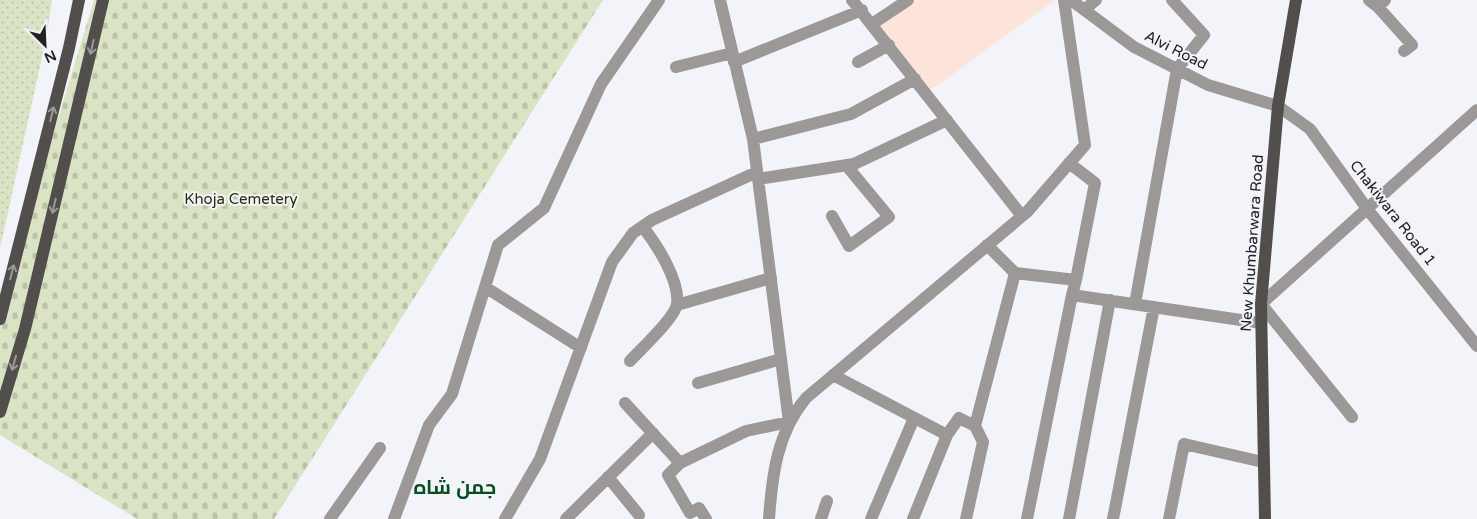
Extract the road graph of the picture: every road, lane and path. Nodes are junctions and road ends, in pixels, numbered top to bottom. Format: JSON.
{"nodes":[{"id":1,"x":79,"y":0,"type":"edge"},
{"id":2,"x":103,"y":0,"type":"edge"},
{"id":3,"x":659,"y":0,"type":"edge"},
{"id":4,"x":720,"y":0,"type":"edge"},
{"id":5,"x":852,"y":0,"type":"edge"},
{"id":6,"x":908,"y":0,"type":"edge"},
{"id":7,"x":1064,"y":0,"type":"edge"},
{"id":8,"x":1071,"y":0,"type":"edge"},
{"id":9,"x":1096,"y":0,"type":"edge"},
{"id":10,"x":1172,"y":0,"type":"edge"},
{"id":11,"x":1296,"y":0,"type":"edge"},
{"id":12,"x":1377,"y":2,"type":"edge"},
{"id":13,"x":862,"y":10,"type":"junction"},
{"id":14,"x":1084,"y":10,"type":"junction"},
{"id":15,"x":872,"y":24,"type":"junction"},
{"id":16,"x":889,"y":45,"type":"junction"},
{"id":17,"x":1404,"y":52,"type":"dead end"},
{"id":18,"x":733,"y":57,"type":"junction"},
{"id":19,"x":858,"y":62,"type":"dead end"},
{"id":20,"x":676,"y":67,"type":"dead end"},
{"id":21,"x":1177,"y":69,"type":"junction"},
{"id":22,"x":915,"y":79,"type":"junction"},
{"id":23,"x":1278,"y":106,"type":"junction"},
{"id":24,"x":1477,"y":110,"type":"edge"},
{"id":25,"x":947,"y":120,"type":"junction"},
{"id":26,"x":752,"y":139,"type":"junction"},
{"id":27,"x":1069,"y":163,"type":"junction"},
{"id":28,"x":846,"y":165,"type":"junction"},
{"id":29,"x":757,"y":176,"type":"junction"},
{"id":30,"x":1368,"y":210,"type":"junction"},
{"id":31,"x":832,"y":216,"type":"dead end"},
{"id":32,"x":1022,"y":216,"type":"junction"},
{"id":33,"x":643,"y":226,"type":"junction"},
{"id":34,"x":987,"y":245,"type":"junction"},
{"id":35,"x":1015,"y":273,"type":"junction"},
{"id":36,"x":771,"y":278,"type":"junction"},
{"id":37,"x":1076,"y":280,"type":"junction"},
{"id":38,"x":485,"y":287,"type":"junction"},
{"id":39,"x":1072,"y":295,"type":"junction"},
{"id":40,"x":1110,"y":300,"type":"junction"},
{"id":41,"x":1135,"y":304,"type":"junction"},
{"id":42,"x":1261,"y":304,"type":"junction"},
{"id":43,"x":677,"y":305,"type":"junction"},
{"id":44,"x":1154,"y":307,"type":"junction"},
{"id":45,"x":0,"y":319,"type":"edge"},
{"id":46,"x":1261,"y":323,"type":"junction"},
{"id":47,"x":1477,"y":346,"type":"edge"},
{"id":48,"x":581,"y":348,"type":"junction"},
{"id":49,"x":781,"y":360,"type":"junction"},
{"id":50,"x":630,"y":362,"type":"dead end"},
{"id":51,"x":833,"y":375,"type":"junction"},
{"id":52,"x":698,"y":383,"type":"dead end"},
{"id":53,"x":625,"y":403,"type":"dead end"},
{"id":54,"x":0,"y":412,"type":"edge"},
{"id":55,"x":1352,"y":417,"type":"dead end"},
{"id":56,"x":914,"y":418,"type":"junction"},
{"id":57,"x":789,"y":422,"type":"junction"},
{"id":58,"x":975,"y":426,"type":"junction"},
{"id":59,"x":653,"y":433,"type":"junction"},
{"id":60,"x":947,"y":435,"type":"junction"},
{"id":61,"x":380,"y":448,"type":"dead end"},
{"id":62,"x":1263,"y":462,"type":"junction"},
{"id":63,"x":680,"y":463,"type":"junction"},
{"id":64,"x":608,"y":477,"type":"junction"},
{"id":65,"x":827,"y":501,"type":"dead end"},
{"id":66,"x":639,"y":515,"type":"dead end"},
{"id":67,"x":330,"y":519,"type":"edge"},
{"id":68,"x":394,"y":519,"type":"edge"},
{"id":69,"x":505,"y":519,"type":"edge"},
{"id":70,"x":566,"y":519,"type":"edge"},
{"id":71,"x":706,"y":519,"type":"edge"},
{"id":72,"x":769,"y":519,"type":"edge"},
{"id":73,"x":821,"y":519,"type":"edge"},
{"id":74,"x":870,"y":519,"type":"edge"},
{"id":75,"x":913,"y":519,"type":"edge"},
{"id":76,"x":966,"y":519,"type":"edge"},
{"id":77,"x":1027,"y":519,"type":"edge"},
{"id":78,"x":1069,"y":519,"type":"edge"},
{"id":79,"x":1113,"y":519,"type":"edge"},
{"id":80,"x":1169,"y":519,"type":"edge"},
{"id":81,"x":1264,"y":519,"type":"edge"}],
"edges":[{"from":45,"to":1,"type":"main road","one_way":true},
{"from":2,"to":54,"type":"main road","one_way":true},
{"from":3,"to":38,"type":"street"},
{"from":4,"to":18,"type":"street"},
{"from":5,"to":13,"type":"street"},
{"from":6,"to":15,"type":"street"},
{"from":7,"to":27,"type":"street"},
{"from":8,"to":14,"type":"street","name":"Alvi Road"},
{"from":9,"to":14,"type":"street"},
{"from":10,"to":21,"type":"street"},
{"from":11,"to":23,"type":"main road","name":"New Khumbarwara Road"},
{"from":12,"to":17,"type":"street"},
{"from":13,"to":15,"type":"street"},
{"from":13,"to":18,"type":"street"},
{"from":14,"to":21,"type":"street","name":"Alvi Road"},
{"from":15,"to":16,"type":"street"},
{"from":16,"to":19,"type":"street"},
{"from":16,"to":22,"type":"street"},
{"from":18,"to":20,"type":"street"},
{"from":18,"to":26,"type":"street"},
{"from":21,"to":23,"type":"street","name":"Alvi Road"},
{"from":21,"to":41,"type":"street"},
{"from":22,"to":25,"type":"street"},
{"from":22,"to":26,"type":"street"},
{"from":23,"to":30,"type":"street","name":"Chakiwara Road 1"},
{"from":23,"to":42,"type":"main road","name":"New Khumbarwara Road"},
{"from":24,"to":30,"type":"street"},
{"from":25,"to":28,"type":"street"},
{"from":25,"to":32,"type":"street"},
{"from":26,"to":29,"type":"street"},
{"from":27,"to":32,"type":"street"},
{"from":27,"to":37,"type":"street"},
{"from":28,"to":29,"type":"street"},
{"from":28,"to":31,"type":"street"},
{"from":29,"to":33,"type":"street"},
{"from":29,"to":36,"type":"street"},
{"from":30,"to":42,"type":"street"},
{"from":30,"to":47,"type":"street","name":"Chakiwara Road 1"},
{"from":32,"to":34,"type":"street"},
{"from":33,"to":43,"type":"street"},
{"from":33,"to":48,"type":"street"},
{"from":34,"to":35,"type":"street"},
{"from":34,"to":51,"type":"street"},
{"from":35,"to":37,"type":"street"},
{"from":35,"to":58,"type":"street"},
{"from":36,"to":43,"type":"street"},
{"from":36,"to":49,"type":"street"},
{"from":37,"to":39,"type":"street"},
{"from":38,"to":48,"type":"street"},
{"from":38,"to":68,"type":"street"},
{"from":39,"to":40,"type":"street"},
{"from":39,"to":77,"type":"street"},
{"from":40,"to":41,"type":"street"},
{"from":40,"to":78,"type":"street"},
{"from":41,"to":44,"type":"street"},
{"from":42,"to":46,"type":"main road","name":"New Khumbarwara Road"},
{"from":42,"to":55,"type":"street"},
{"from":43,"to":50,"type":"street"},
{"from":44,"to":46,"type":"street"},
{"from":44,"to":79,"type":"street"},
{"from":46,"to":62,"type":"main road","name":"New Khumbarwara Road"},
{"from":48,"to":69,"type":"street"},
{"from":49,"to":52,"type":"street"},
{"from":49,"to":57,"type":"street"},
{"from":51,"to":56,"type":"street"},
{"from":51,"to":57,"type":"street"},
{"from":53,"to":59,"type":"street"},
{"from":56,"to":60,"type":"street"},
{"from":56,"to":74,"type":"street"},
{"from":57,"to":63,"type":"street"},
{"from":57,"to":72,"type":"street"},
{"from":58,"to":60,"type":"street"},
{"from":58,"to":76,"type":"street"},
{"from":59,"to":63,"type":"street"},
{"from":59,"to":64,"type":"street"},
{"from":60,"to":75,"type":"street"},
{"from":61,"to":67,"type":"street"},
{"from":62,"to":80,"type":"street"},
{"from":62,"to":81,"type":"main road","name":"New Khumbarwara Road"},
{"from":63,"to":71,"type":"street"},
{"from":64,"to":66,"type":"street"},
{"from":64,"to":70,"type":"street"},
{"from":65,"to":73,"type":"street"}]}
